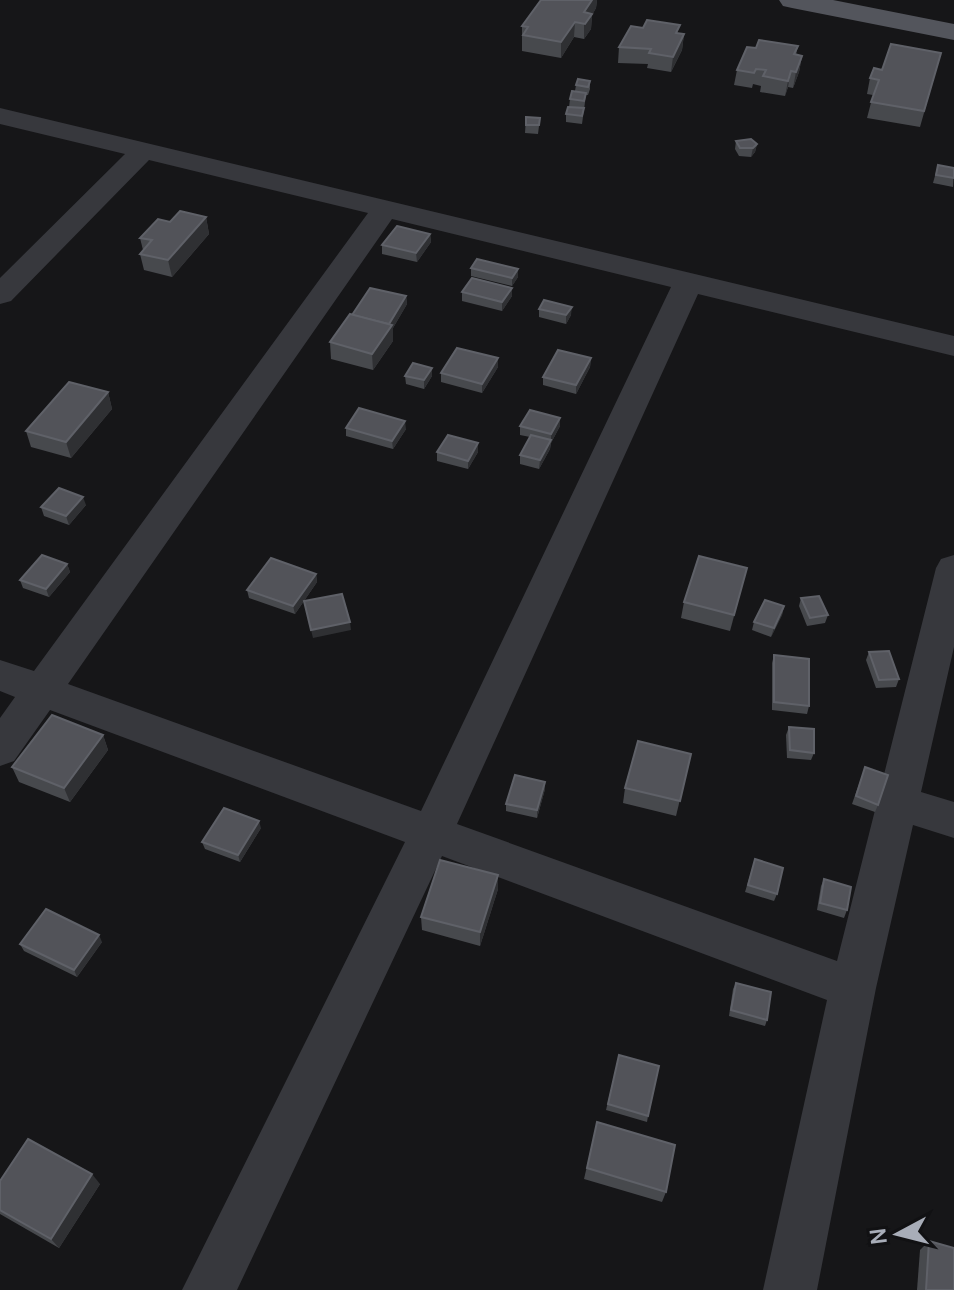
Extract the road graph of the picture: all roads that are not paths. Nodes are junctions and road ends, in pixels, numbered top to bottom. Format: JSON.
{"nodes":[{"id":1,"x":792,"y":0,"type":"edge"},
{"id":2,"x":954,"y":32,"type":"edge"},
{"id":3,"x":0,"y":116,"type":"edge"},
{"id":4,"x":143,"y":151,"type":"junction"},
{"id":5,"x":384,"y":210,"type":"junction"},
{"id":6,"x":688,"y":283,"type":"junction"},
{"id":7,"x":0,"y":295,"type":"edge"},
{"id":8,"x":954,"y":346,"type":"edge"},
{"id":9,"x":954,"y":568,"type":"edge"},
{"id":10,"x":0,"y":675,"type":"edge"},
{"id":11,"x":44,"y":691,"type":"junction"},
{"id":12,"x":0,"y":749,"type":"edge"},
{"id":13,"x":897,"y":802,"type":"junction"},
{"id":14,"x":954,"y":820,"type":"edge"},
{"id":15,"x":431,"y":834,"type":"junction"},
{"id":16,"x":853,"y":988,"type":"junction"},
{"id":17,"x":209,"y":1290,"type":"edge"},
{"id":18,"x":790,"y":1290,"type":"edge"}],
"edges":[{"from":1,"to":2,"type":"main road"},
{"from":3,"to":4,"type":"street"},
{"from":4,"to":5,"type":"street"},
{"from":4,"to":7,"type":"street"},
{"from":5,"to":6,"type":"street"},
{"from":5,"to":11,"type":"street"},
{"from":6,"to":8,"type":"street"},
{"from":6,"to":15,"type":"street"},
{"from":9,"to":13,"type":"street"},
{"from":10,"to":11,"type":"street"},
{"from":11,"to":12,"type":"street"},
{"from":11,"to":15,"type":"street"},
{"from":13,"to":14,"type":"street"},
{"from":13,"to":16,"type":"street"},
{"from":15,"to":16,"type":"street"},
{"from":15,"to":17,"type":"street"},
{"from":16,"to":18,"type":"street"}]}
